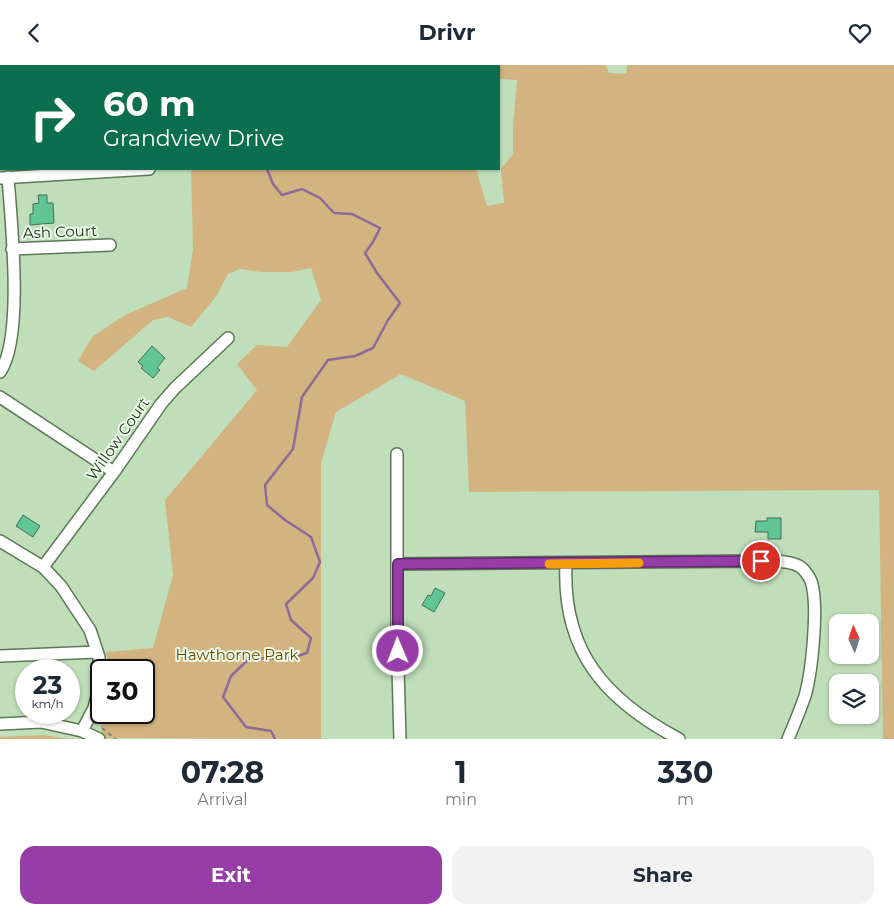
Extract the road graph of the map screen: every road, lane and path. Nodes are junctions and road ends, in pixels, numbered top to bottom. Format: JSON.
{"nodes":[{"id":1,"x":112,"y":170,"type":"edge"},
{"id":2,"x":37,"y":172,"type":"edge"},
{"id":3,"x":4,"y":177,"type":"edge"},
{"id":4,"x":110,"y":245,"type":"dead end"},
{"id":5,"x":12,"y":249,"type":"junction"},
{"id":6,"x":228,"y":339,"type":"dead end"},
{"id":7,"x":0,"y":372,"type":"edge"},
{"id":8,"x":0,"y":397,"type":"edge"},
{"id":9,"x":397,"y":454,"type":"dead end"},
{"id":10,"x":114,"y":472,"type":"junction"},
{"id":11,"x":0,"y":541,"type":"edge"},
{"id":12,"x":398,"y":564,"type":"junction"},
{"id":13,"x":566,"y":564,"type":"junction"},
{"id":14,"x":43,"y":567,"type":"junction"},
{"id":15,"x":97,"y":652,"type":"junction"},
{"id":16,"x":0,"y":656,"type":"edge"},
{"id":17,"x":0,"y":724,"type":"edge"},
{"id":18,"x":82,"y":731,"type":"junction"},
{"id":19,"x":101,"y":733,"type":"edge"},
{"id":20,"x":116,"y":739,"type":"edge"},
{"id":21,"x":400,"y":739,"type":"edge"},
{"id":22,"x":679,"y":739,"type":"edge"},
{"id":23,"x":788,"y":739,"type":"edge"}],
"edges":[{"from":1,"to":2,"type":"street"},
{"from":2,"to":3,"type":"street"},
{"from":3,"to":5,"type":"street"},
{"from":4,"to":5,"type":"street","name":"Ash Court"},
{"from":5,"to":7,"type":"street"},
{"from":6,"to":10,"type":"street","name":"Willow Court"},
{"from":8,"to":10,"type":"street"},
{"from":9,"to":12,"type":"street"},
{"from":10,"to":14,"type":"street","name":"Willow Court"},
{"from":11,"to":14,"type":"street"},
{"from":12,"to":13,"type":"street"},
{"from":12,"to":21,"type":"street"},
{"from":13,"to":22,"type":"street"},
{"from":13,"to":23,"type":"street"},
{"from":14,"to":15,"type":"street"},
{"from":15,"to":16,"type":"street"},
{"from":15,"to":18,"type":"street"},
{"from":17,"to":18,"type":"street"},
{"from":18,"to":19,"type":"street"},
{"from":19,"to":20,"type":"path"}]}
